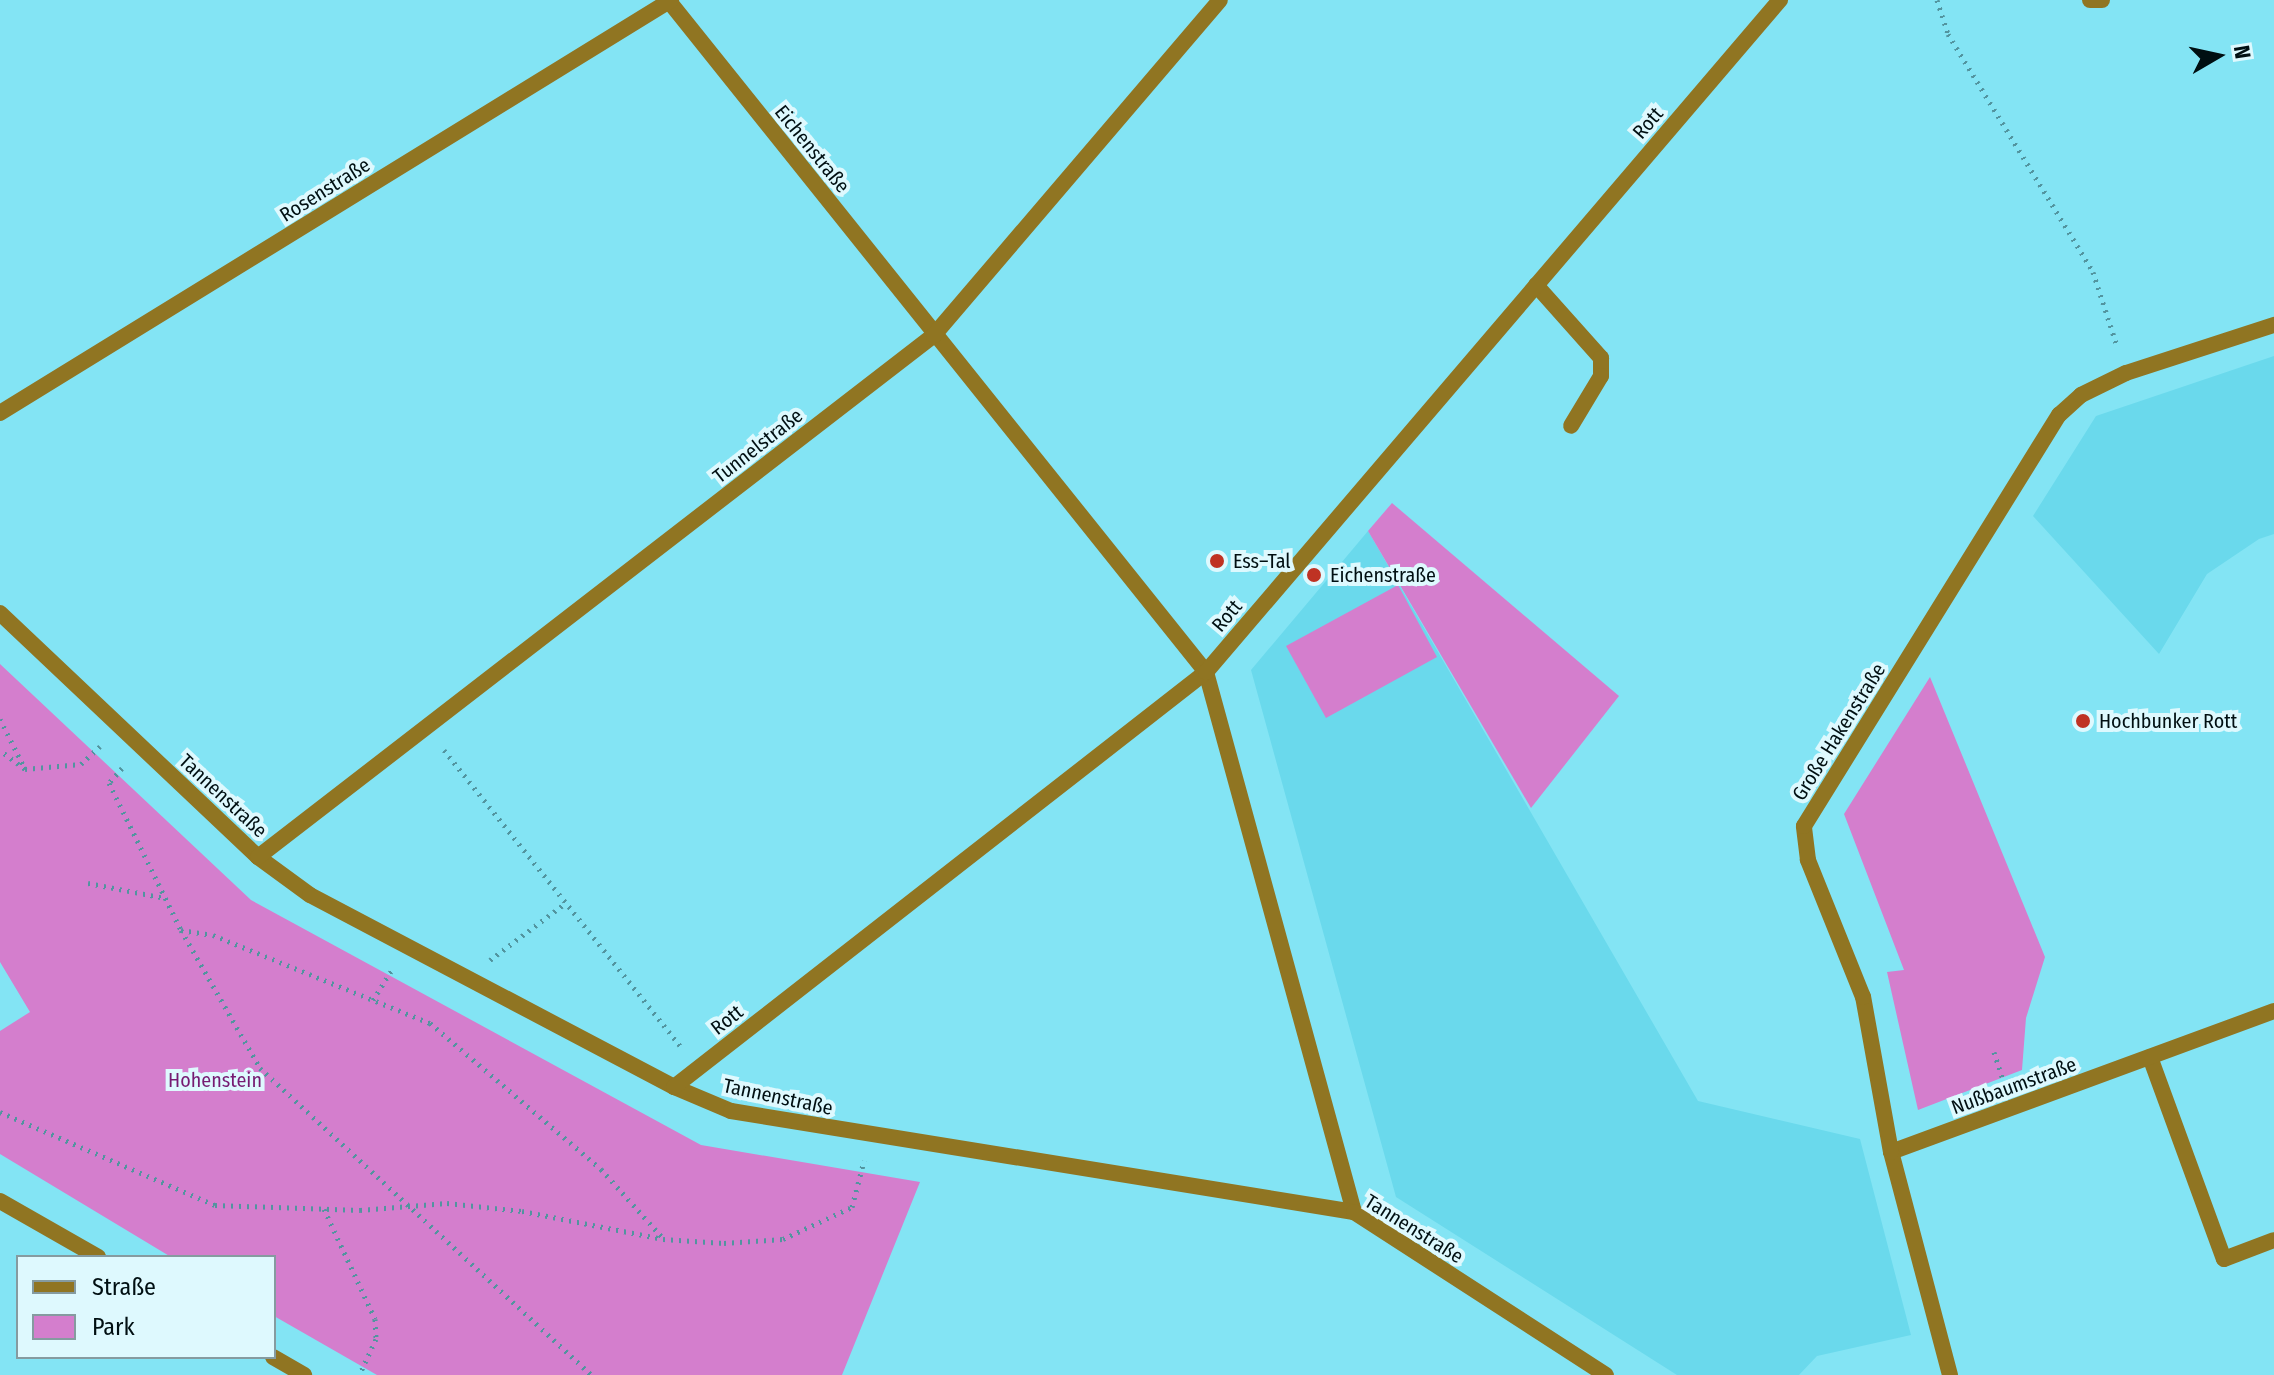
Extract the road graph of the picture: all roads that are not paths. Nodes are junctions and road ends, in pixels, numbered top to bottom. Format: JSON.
{"nodes":[{"id":1,"x":1220,"y":0,"type":"edge"},
{"id":2,"x":1780,"y":0,"type":"edge"},
{"id":3,"x":2090,"y":0,"type":"edge"},
{"id":4,"x":2102,"y":0,"type":"edge"},
{"id":5,"x":669,"y":1,"type":"edge"},
{"id":6,"x":1536,"y":285,"type":"junction"},
{"id":7,"x":2274,"y":325,"type":"edge"},
{"id":8,"x":934,"y":335,"type":"junction"},
{"id":9,"x":0,"y":413,"type":"edge"},
{"id":10,"x":1571,"y":426,"type":"dead end"},
{"id":11,"x":0,"y":613,"type":"edge"},
{"id":12,"x":1206,"y":672,"type":"junction"},
{"id":13,"x":258,"y":857,"type":"junction"},
{"id":14,"x":2274,"y":1011,"type":"edge"},
{"id":15,"x":2150,"y":1057,"type":"junction"},
{"id":16,"x":674,"y":1087,"type":"junction"},
{"id":17,"x":1891,"y":1152,"type":"junction"},
{"id":18,"x":0,"y":1201,"type":"edge"},
{"id":19,"x":1354,"y":1212,"type":"junction"},
{"id":20,"x":2274,"y":1240,"type":"edge"},
{"id":21,"x":94,"y":1255,"type":"edge"},
{"id":22,"x":276,"y":1359,"type":"edge"},
{"id":23,"x":304,"y":1375,"type":"edge"},
{"id":24,"x":1606,"y":1375,"type":"edge"},
{"id":25,"x":1950,"y":1375,"type":"edge"}],
"edges":[{"from":1,"to":8,"type":"street","name":"Tunnelstraße"},
{"from":2,"to":6,"type":"street","name":"Rott"},
{"from":3,"to":4,"type":"street"},
{"from":5,"to":8,"type":"street","name":"Eichenstraße"},
{"from":5,"to":9,"type":"street","name":"Rosenstraße"},
{"from":6,"to":10,"type":"street"},
{"from":6,"to":12,"type":"street","name":"Rott"},
{"from":7,"to":17,"type":"street","name":"Große Hakenstraße"},
{"from":8,"to":12,"type":"street","name":"Eichenstraße"},
{"from":8,"to":13,"type":"street","name":"Tunnelstraße"},
{"from":11,"to":13,"type":"street","name":"Tannenstraße"},
{"from":12,"to":16,"type":"street","name":"Rott"},
{"from":12,"to":19,"type":"street","name":"Eichenstraße"},
{"from":13,"to":16,"type":"street","name":"Tannenstraße"},
{"from":14,"to":15,"type":"street","name":"Nußbaumstraße"},
{"from":15,"to":17,"type":"street","name":"Nußbaumstraße"},
{"from":15,"to":20,"type":"street"},
{"from":16,"to":19,"type":"street","name":"Tannenstraße"},
{"from":17,"to":25,"type":"street","name":"Große Hakenstraße"},
{"from":18,"to":21,"type":"street"},
{"from":19,"to":24,"type":"street","name":"Tannenstraße"},
{"from":22,"to":23,"type":"street"}]}
